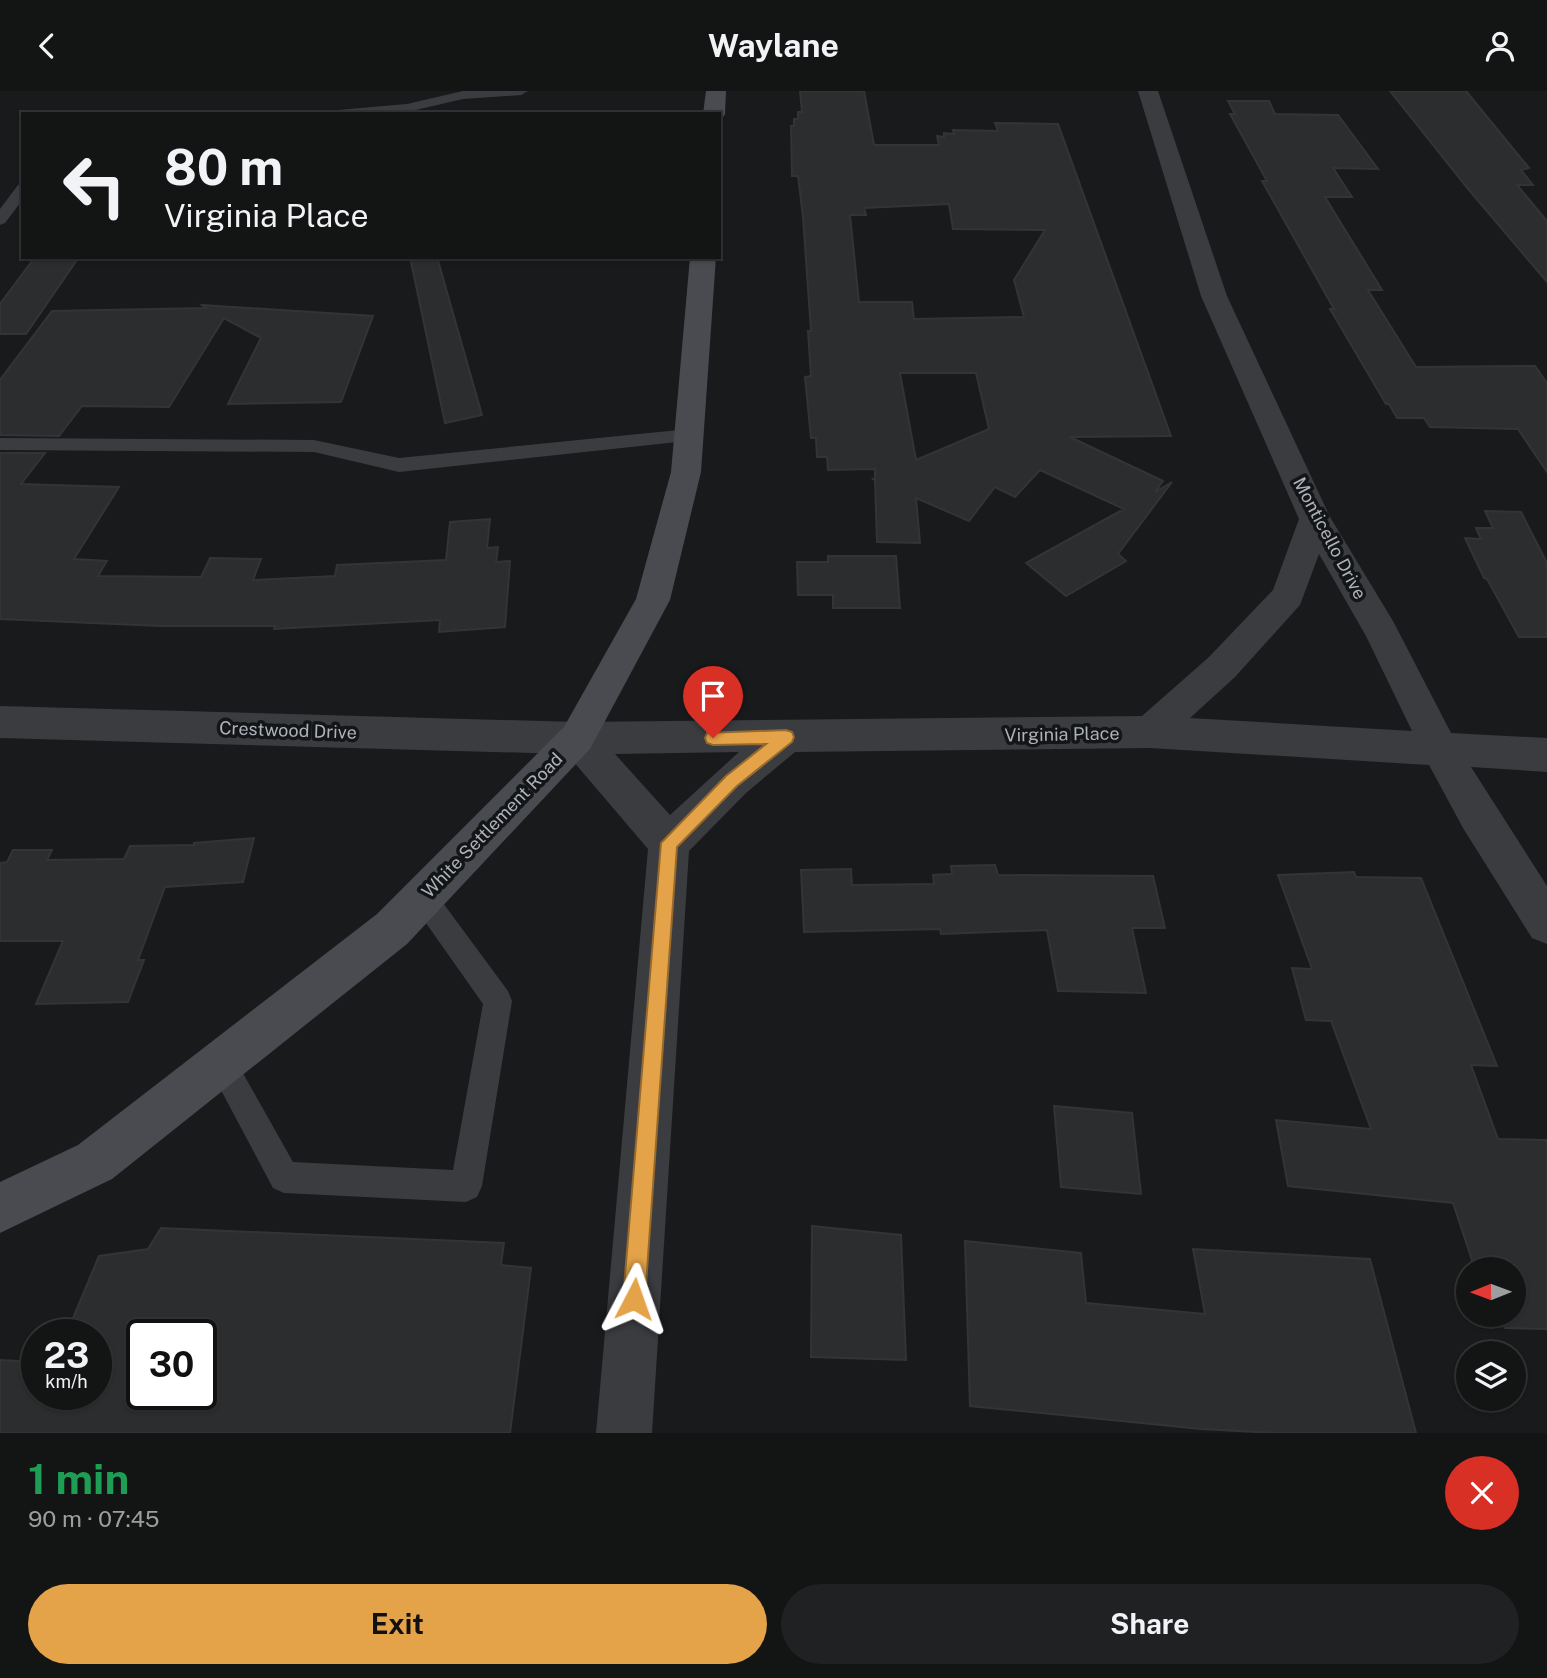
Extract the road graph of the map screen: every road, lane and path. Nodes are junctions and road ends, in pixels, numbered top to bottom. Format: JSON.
{"nodes":[{"id":1,"x":521,"y":91,"type":"edge"},
{"id":2,"x":716,"y":91,"type":"edge"},
{"id":3,"x":1148,"y":91,"type":"edge"},
{"id":4,"x":500,"y":92,"type":"edge"},
{"id":5,"x":500,"y":107,"type":"dead end"},
{"id":6,"x":366,"y":112,"type":"edge"},
{"id":7,"x":714,"y":112,"type":"edge"},
{"id":8,"x":21,"y":191,"type":"edge"},
{"id":9,"x":0,"y":220,"type":"edge"},
{"id":10,"x":703,"y":259,"type":"edge"},
{"id":11,"x":689,"y":435,"type":"junction"},
{"id":12,"x":0,"y":444,"type":"edge"},
{"id":13,"x":1315,"y":519,"type":"junction"},
{"id":14,"x":0,"y":722,"type":"edge"},
{"id":15,"x":1150,"y":732,"type":"junction"},
{"id":16,"x":786,"y":737,"type":"junction"},
{"id":17,"x":577,"y":738,"type":"junction"},
{"id":18,"x":1439,"y":747,"type":"junction"},
{"id":19,"x":1547,"y":755,"type":"edge"},
{"id":20,"x":669,"y":843,"type":"junction"},
{"id":21,"x":423,"y":897,"type":"junction"},
{"id":22,"x":1547,"y":923,"type":"edge"},
{"id":23,"x":221,"y":1062,"type":"junction"},
{"id":24,"x":0,"y":1207,"type":"edge"},
{"id":25,"x":624,"y":1433,"type":"edge"}],
"edges":[{"from":1,"to":4,"type":"lane"},
{"from":2,"to":7,"type":"main road"},
{"from":3,"to":13,"type":"street","name":"Monticello Drive"},
{"from":4,"to":5,"type":"lane"},
{"from":4,"to":6,"type":"lane"},
{"from":8,"to":9,"type":"lane"},
{"from":10,"to":11,"type":"main road","name":"White Settlement Road"},
{"from":11,"to":12,"type":"lane"},
{"from":11,"to":17,"type":"main road","name":"White Settlement Road"},
{"from":13,"to":15,"type":"street"},
{"from":13,"to":18,"type":"street","name":"Monticello Drive"},
{"from":14,"to":17,"type":"street","name":"Crestwood Drive"},
{"from":15,"to":16,"type":"street","name":"Virginia Place"},
{"from":15,"to":18,"type":"street","name":"Virginia Place"},
{"from":16,"to":17,"type":"street","name":"Virginia Place"},
{"from":16,"to":20,"type":"street"},
{"from":17,"to":20,"type":"street"},
{"from":17,"to":21,"type":"main road","name":"White Settlement Road"},
{"from":18,"to":19,"type":"street","name":"Virginia Place"},
{"from":18,"to":22,"type":"street","name":"Monticello Drive"},
{"from":20,"to":25,"type":"street"},
{"from":21,"to":23,"type":"main road","name":"White Settlement Road"},
{"from":21,"to":23,"type":"lane"},
{"from":23,"to":24,"type":"main road","name":"White Settlement Road"}]}
